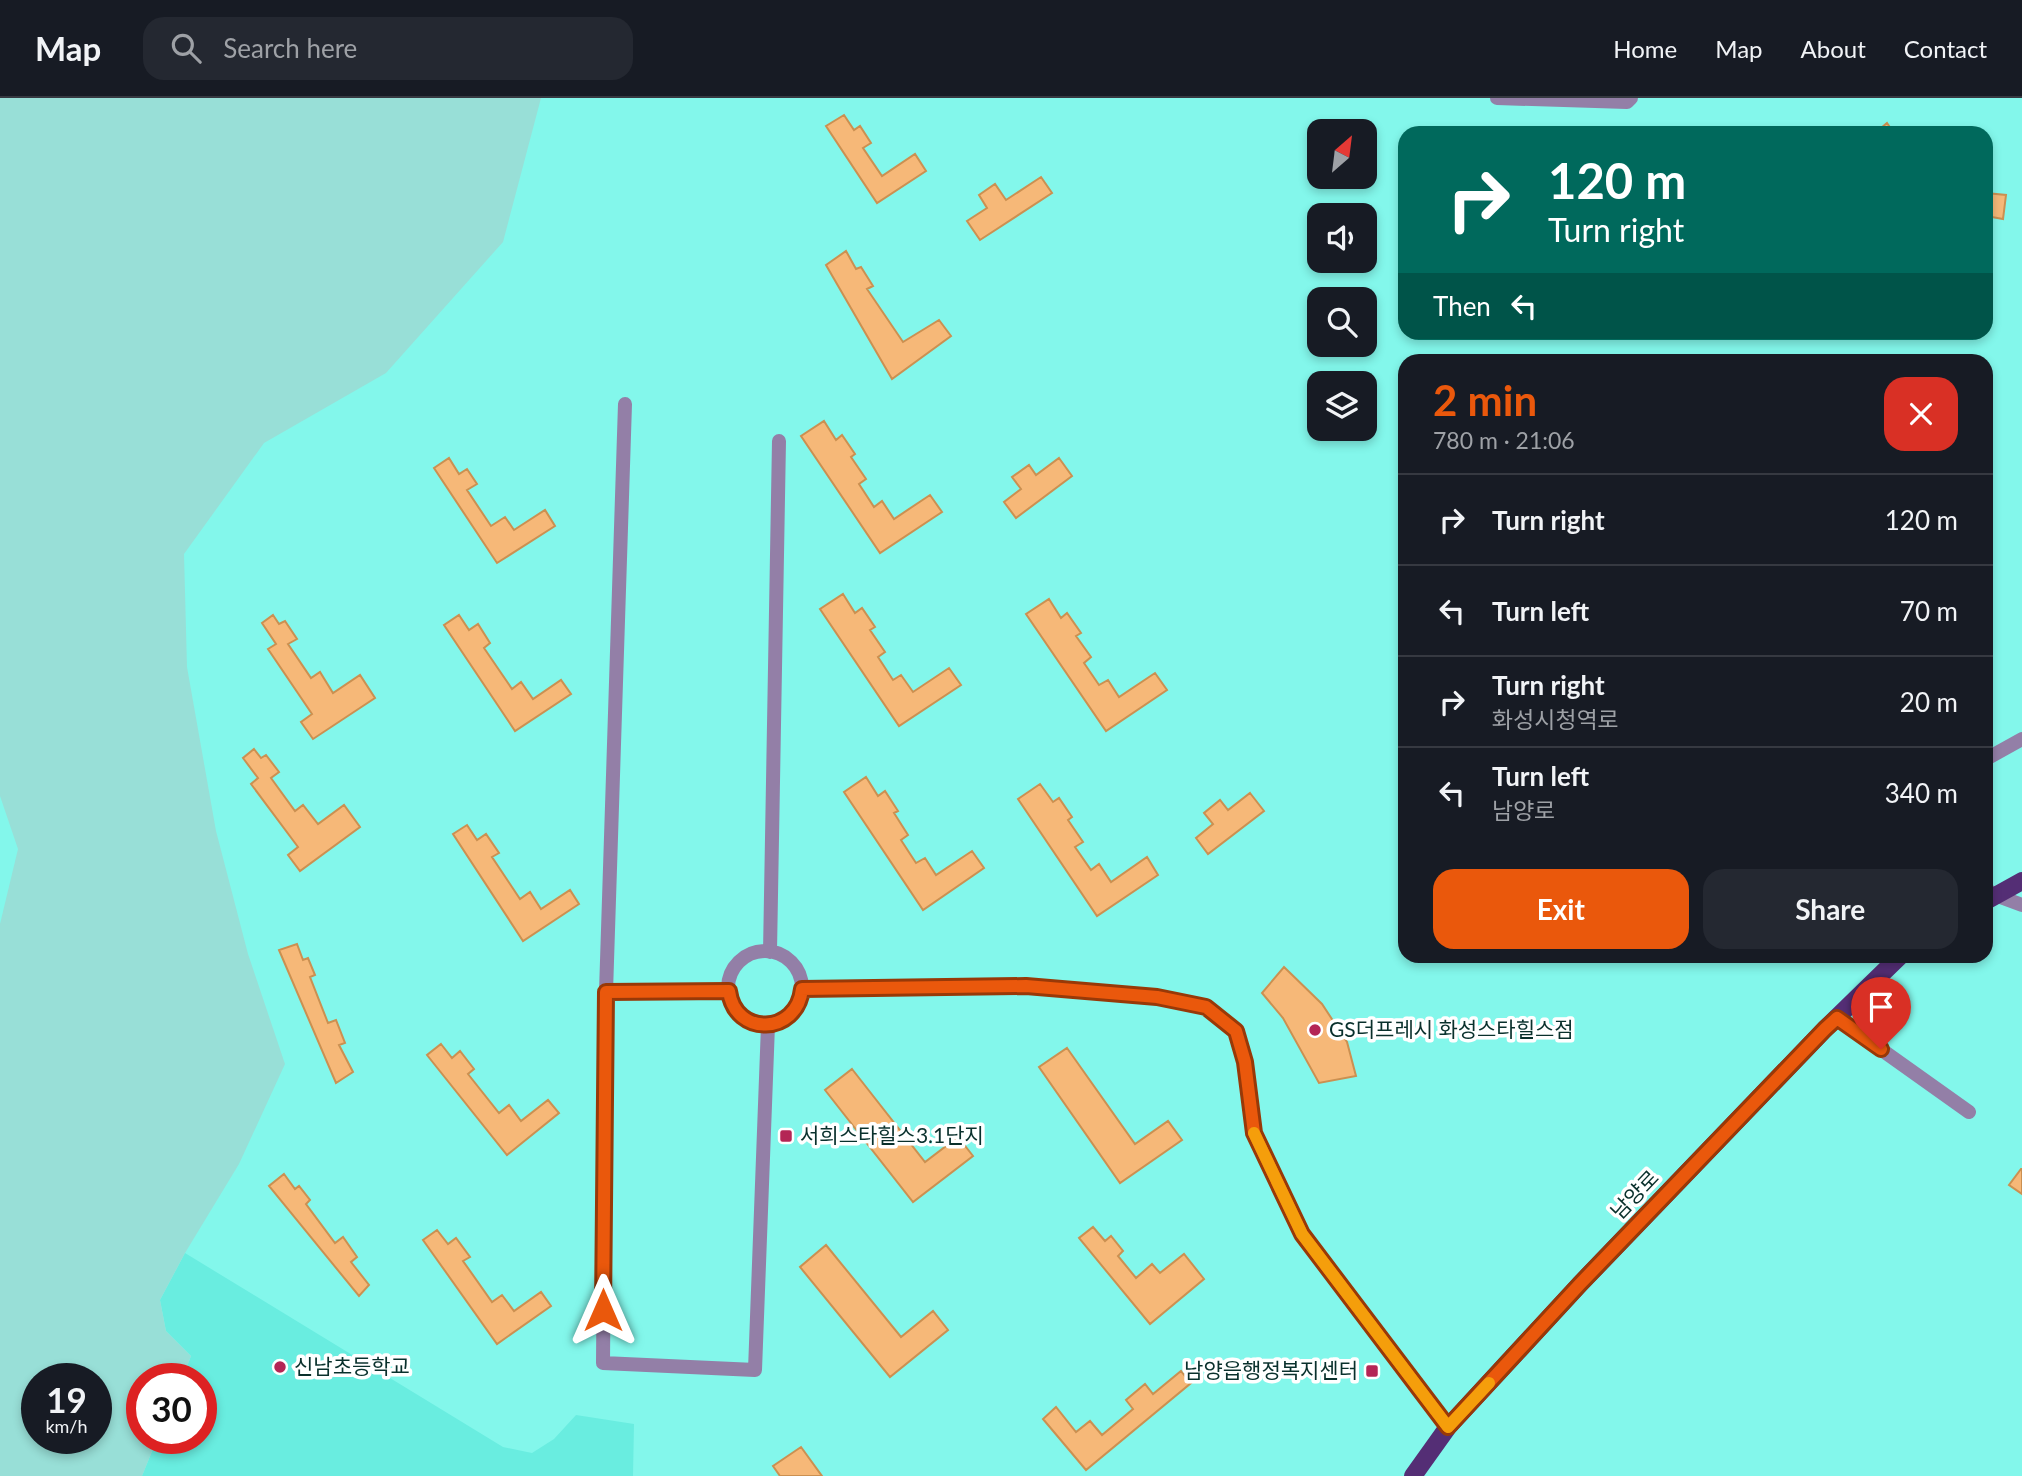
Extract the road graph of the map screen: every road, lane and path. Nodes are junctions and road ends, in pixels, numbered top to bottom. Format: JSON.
{"nodes":[{"id":1,"x":1497,"y":98,"type":"edge"},
{"id":2,"x":1631,"y":98,"type":"edge"},
{"id":3,"x":625,"y":404,"type":"dead end"},
{"id":4,"x":779,"y":441,"type":"dead end"},
{"id":5,"x":2022,"y":739,"type":"edge"},
{"id":6,"x":1993,"y":755,"type":"edge"},
{"id":7,"x":2022,"y":881,"type":"edge"},
{"id":8,"x":1993,"y":893,"type":"edge"},
{"id":9,"x":1993,"y":896,"type":"edge"},
{"id":10,"x":2022,"y":905,"type":"edge"},
{"id":11,"x":769,"y":951,"type":"junction"},
{"id":12,"x":1893,"y":963,"type":"edge"},
{"id":13,"x":802,"y":989,"type":"junction"},
{"id":14,"x":729,"y":991,"type":"junction"},
{"id":15,"x":606,"y":992,"type":"junction"},
{"id":16,"x":1837,"y":1018,"type":"junction"},
{"id":17,"x":768,"y":1025,"type":"junction"},
{"id":18,"x":1969,"y":1112,"type":"dead end"},
{"id":19,"x":1448,"y":1427,"type":"junction"},
{"id":20,"x":1413,"y":1476,"type":"edge"}],
"edges":[{"from":1,"to":2,"type":"street"},
{"from":3,"to":15,"type":"street"},
{"from":4,"to":11,"type":"street"},
{"from":5,"to":6,"type":"street"},
{"from":7,"to":8,"type":"main road"},
{"from":9,"to":10,"type":"street"},
{"from":11,"to":13,"type":"street"},
{"from":11,"to":14,"type":"street"},
{"from":12,"to":16,"type":"main road","name":"남양로"},
{"from":13,"to":17,"type":"street"},
{"from":13,"to":19,"type":"street"},
{"from":14,"to":15,"type":"street"},
{"from":14,"to":17,"type":"street"},
{"from":15,"to":17,"type":"street"},
{"from":16,"to":18,"type":"street"},
{"from":16,"to":19,"type":"main road","name":"남양로"},
{"from":19,"to":20,"type":"main road","name":"남양로"}]}
